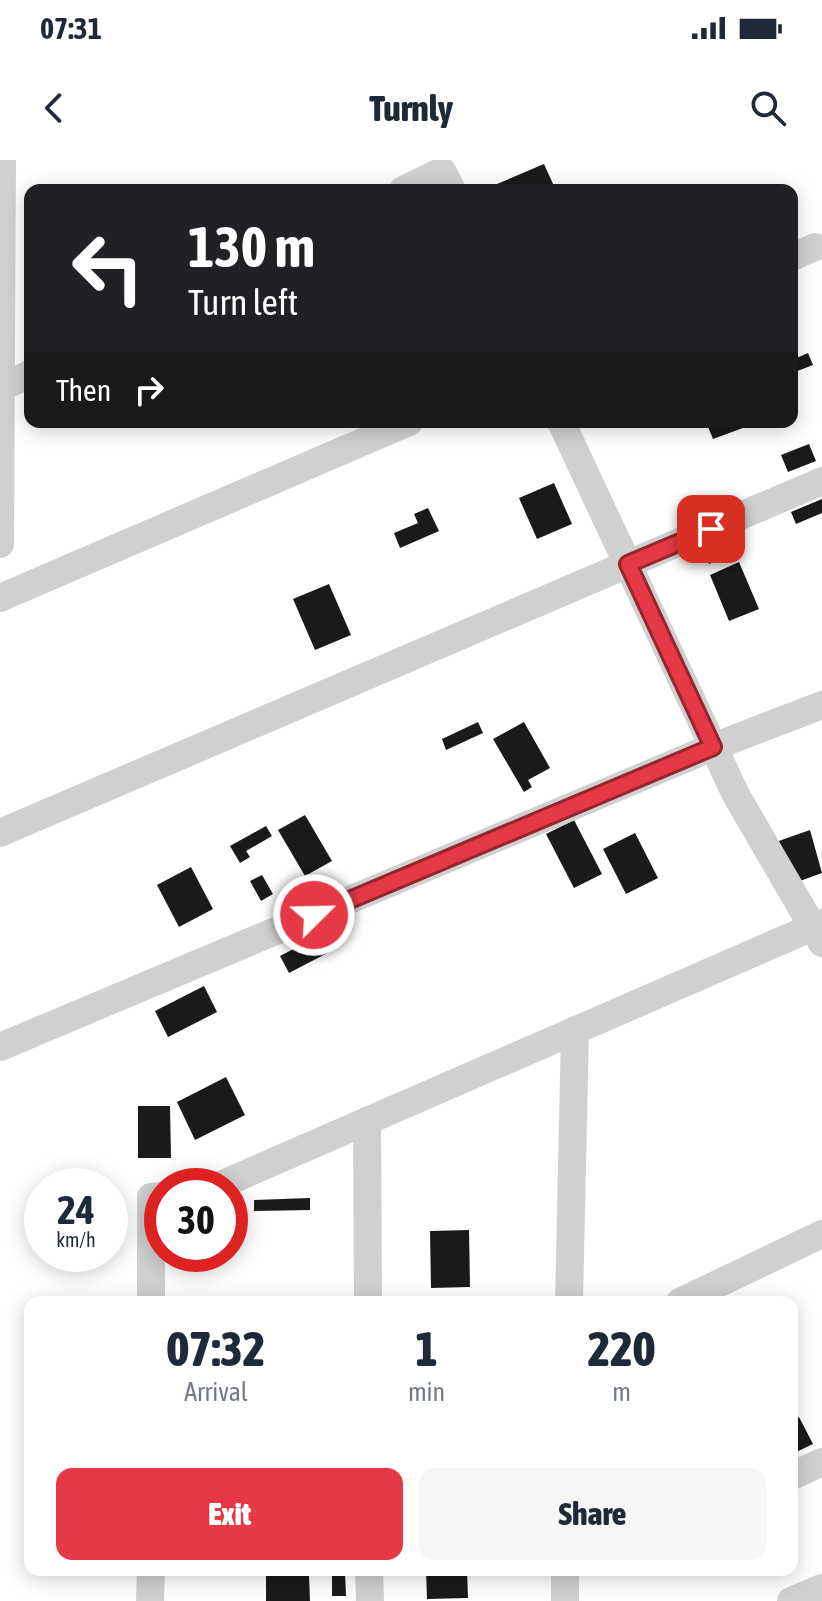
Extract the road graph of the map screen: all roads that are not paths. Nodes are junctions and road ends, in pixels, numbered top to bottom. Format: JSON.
{"nodes":[{"id":1,"x":2,"y":160,"type":"edge"},
{"id":2,"x":415,"y":184,"type":"edge"},
{"id":3,"x":449,"y":184,"type":"edge"},
{"id":4,"x":24,"y":377,"type":"edge"},
{"id":5,"x":0,"y":388,"type":"edge"},
{"id":6,"x":395,"y":428,"type":"edge"},
{"id":7,"x":564,"y":428,"type":"edge"},
{"id":8,"x":822,"y":481,"type":"edge"},
{"id":9,"x":0,"y":544,"type":"edge"},
{"id":10,"x":628,"y":564,"type":"junction"},
{"id":11,"x":0,"y":598,"type":"edge"},
{"id":12,"x":822,"y":705,"type":"edge"},
{"id":13,"x":713,"y":747,"type":"junction"},
{"id":14,"x":0,"y":833,"type":"edge"},
{"id":15,"x":818,"y":931,"type":"edge"},
{"id":16,"x":575,"y":1030,"type":"junction"},
{"id":17,"x":0,"y":1047,"type":"edge"},
{"id":18,"x":367,"y":1121,"type":"junction"},
{"id":19,"x":248,"y":1173,"type":"edge"},
{"id":20,"x":822,"y":1234,"type":"edge"},
{"id":21,"x":151,"y":1272,"type":"edge"},
{"id":22,"x":151,"y":1296,"type":"edge"},
{"id":23,"x":368,"y":1296,"type":"edge"},
{"id":24,"x":569,"y":1296,"type":"edge"},
{"id":25,"x":693,"y":1296,"type":"edge"},
{"id":26,"x":822,"y":1462,"type":"edge"},
{"id":27,"x":798,"y":1473,"type":"edge"},
{"id":28,"x":151,"y":1576,"type":"edge"},
{"id":29,"x":369,"y":1576,"type":"edge"},
{"id":30,"x":822,"y":1588,"type":"edge"},
{"id":31,"x":150,"y":1601,"type":"edge"},
{"id":32,"x":370,"y":1601,"type":"edge"},
{"id":33,"x":791,"y":1601,"type":"edge"}],
"edges":[{"from":1,"to":5,"type":"street"},
{"from":2,"to":3,"type":"street"},
{"from":4,"to":5,"type":"street"},
{"from":5,"to":9,"type":"street"},
{"from":6,"to":11,"type":"street"},
{"from":7,"to":10,"type":"street"},
{"from":8,"to":10,"type":"street"},
{"from":10,"to":13,"type":"street"},
{"from":10,"to":14,"type":"street"},
{"from":12,"to":13,"type":"street"},
{"from":13,"to":15,"type":"street"},
{"from":13,"to":17,"type":"street"},
{"from":15,"to":16,"type":"street"},
{"from":16,"to":18,"type":"street"},
{"from":16,"to":24,"type":"street"},
{"from":18,"to":19,"type":"street"},
{"from":18,"to":23,"type":"street"},
{"from":20,"to":25,"type":"street"},
{"from":21,"to":22,"type":"street"},
{"from":26,"to":27,"type":"street"},
{"from":28,"to":31,"type":"street"},
{"from":29,"to":32,"type":"street"},
{"from":30,"to":33,"type":"street"}]}
